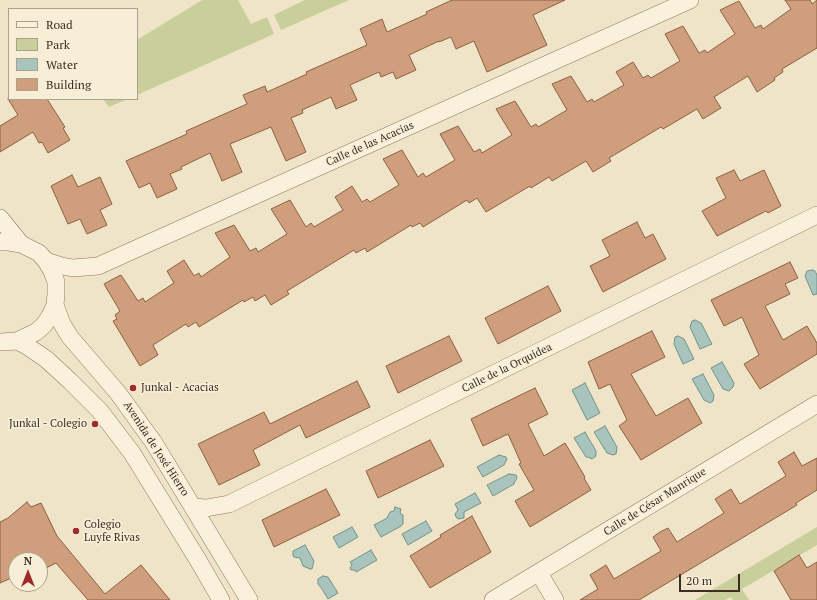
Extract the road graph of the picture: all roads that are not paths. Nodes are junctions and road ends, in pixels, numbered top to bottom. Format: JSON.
{"nodes":[{"id":1,"x":690,"y":0,"type":"edge"},
{"id":2,"x":817,"y":215,"type":"edge"},
{"id":3,"x":0,"y":218,"type":"edge"},
{"id":4,"x":0,"y":242,"type":"edge"},
{"id":5,"x":21,"y":244,"type":"junction"},
{"id":6,"x":46,"y":261,"type":"junction"},
{"id":7,"x":55,"y":305,"type":"junction"},
{"id":8,"x":17,"y":341,"type":"junction"},
{"id":9,"x":0,"y":342,"type":"edge"},
{"id":10,"x":816,"y":407,"type":"edge"},
{"id":11,"x":193,"y":507,"type":"junction"},
{"id":12,"x":539,"y":573,"type":"junction"},
{"id":13,"x":221,"y":600,"type":"edge"},
{"id":14,"x":249,"y":600,"type":"edge"},
{"id":15,"x":493,"y":600,"type":"edge"},
{"id":16,"x":555,"y":600,"type":"edge"}],
"edges":[{"from":1,"to":6,"type":"street","name":"Calle de las Acacias"},
{"from":2,"to":11,"type":"street","name":"Calle de la Orquidea"},
{"from":3,"to":5,"type":"street"},
{"from":4,"to":5,"type":"street"},
{"from":5,"to":6,"type":"street"},
{"from":6,"to":7,"type":"street"},
{"from":7,"to":8,"type":"street"},
{"from":7,"to":11,"type":"street","name":"Avenida de José Hierro"},
{"from":8,"to":9,"type":"street"},
{"from":8,"to":13,"type":"street","name":"Avenida de José Hierro"},
{"from":10,"to":12,"type":"street","name":"Calle de César Manrique"},
{"from":11,"to":14,"type":"street","name":"Avenida de José Hierro"},
{"from":12,"to":15,"type":"street","name":"Calle de César Manrique"},
{"from":12,"to":16,"type":"street"}]}
